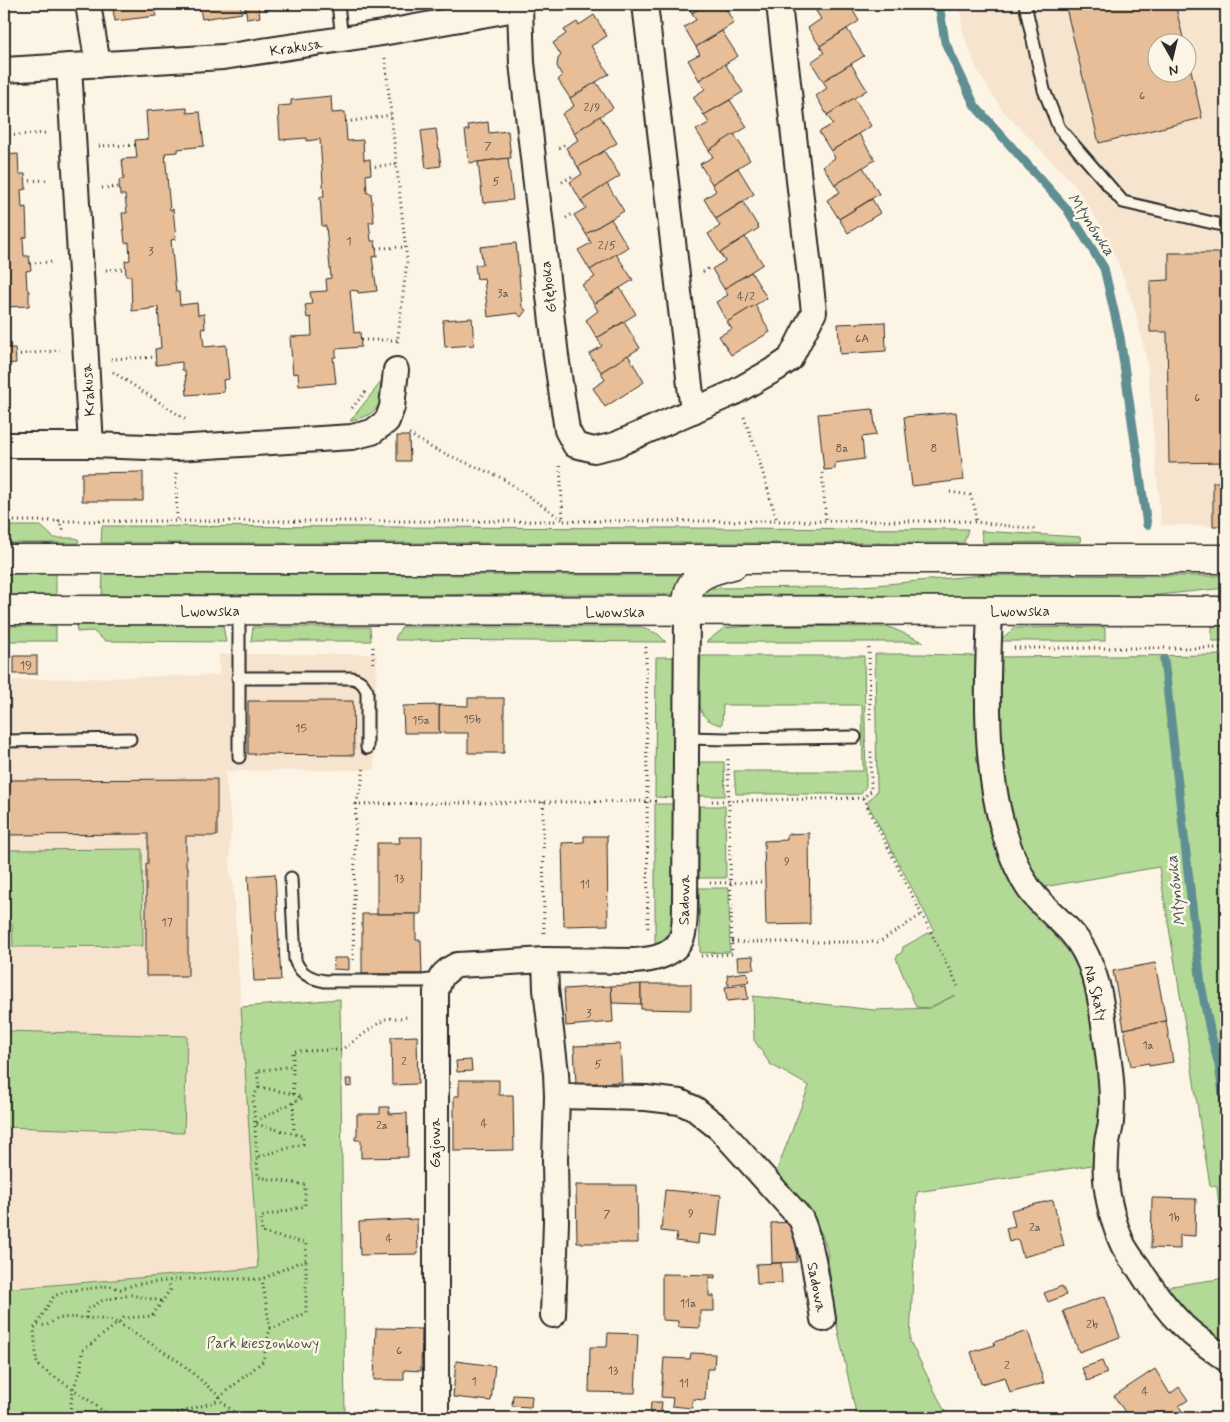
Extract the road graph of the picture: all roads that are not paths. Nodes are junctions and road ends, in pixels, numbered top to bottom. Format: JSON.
{"nodes":[{"id":1,"x":88,"y":4,"type":"edge"},
{"id":2,"x":338,"y":4,"type":"edge"},
{"id":3,"x":645,"y":4,"type":"edge"},
{"id":4,"x":778,"y":4,"type":"edge"},
{"id":5,"x":1025,"y":4,"type":"edge"},
{"id":6,"x":522,"y":6,"type":"edge"},
{"id":7,"x":342,"y":39,"type":"junction"},
{"id":8,"x":98,"y":65,"type":"junction"},
{"id":9,"x":69,"y":66,"type":"junction"},
{"id":10,"x":4,"y":70,"type":"edge"},
{"id":11,"x":1226,"y":226,"type":"edge"},
{"id":12,"x":396,"y":370,"type":"road end"},
{"id":13,"x":693,"y":411,"type":"junction"},
{"id":14,"x":4,"y":445,"type":"edge"},
{"id":15,"x":91,"y":445,"type":"junction"},
{"id":16,"x":4,"y":559,"type":"edge"},
{"id":17,"x":758,"y":559,"type":"junction"},
{"id":18,"x":1226,"y":559,"type":"edge"},
{"id":19,"x":4,"y":610,"type":"edge"},
{"id":20,"x":239,"y":611,"type":"junction"},
{"id":21,"x":990,"y":611,"type":"junction"},
{"id":22,"x":1226,"y":611,"type":"edge"},
{"id":23,"x":686,"y":612,"type":"junction"},
{"id":24,"x":238,"y":678,"type":"junction"},
{"id":25,"x":686,"y":738,"type":"junction"},
{"id":26,"x":855,"y":738,"type":"dead end"},
{"id":27,"x":130,"y":739,"type":"dead end"},
{"id":28,"x":4,"y":742,"type":"edge"},
{"id":29,"x":367,"y":748,"type":"dead end"},
{"id":30,"x":239,"y":757,"type":"dead end"},
{"id":31,"x":291,"y":878,"type":"dead end"},
{"id":32,"x":545,"y":960,"type":"junction"},
{"id":33,"x":439,"y":979,"type":"junction"},
{"id":34,"x":557,"y":1096,"type":"junction"},
{"id":35,"x":553,"y":1315,"type":"dead end"},
{"id":36,"x":823,"y":1319,"type":"dead end"},
{"id":37,"x":1226,"y":1359,"type":"edge"},
{"id":38,"x":436,"y":1418,"type":"edge"}],
"edges":[{"from":1,"to":8,"type":"street"},
{"from":2,"to":7,"type":"lane"},
{"from":3,"to":13,"type":"street"},
{"from":4,"to":13,"type":"street"},
{"from":5,"to":11,"type":"lane"},
{"from":6,"to":7,"type":"street","name":"Krakusa"},
{"from":6,"to":13,"type":"street","name":"Głęboka"},
{"from":7,"to":8,"type":"street","name":"Krakusa"},
{"from":8,"to":9,"type":"street","name":"Krakusa"},
{"from":9,"to":10,"type":"street","name":"Krakusa"},
{"from":9,"to":15,"type":"street","name":"Krakusa"},
{"from":12,"to":15,"type":"street"},
{"from":14,"to":15,"type":"street"},
{"from":16,"to":17,"type":"main road"},
{"from":17,"to":18,"type":"main road"},
{"from":17,"to":23,"type":"main road"},
{"from":19,"to":20,"type":"main road","name":"Lwowska"},
{"from":20,"to":23,"type":"main road","name":"Lwowska"},
{"from":20,"to":24,"type":"lane"},
{"from":21,"to":22,"type":"main road","name":"Lwowska"},
{"from":21,"to":23,"type":"main road","name":"Lwowska"},
{"from":21,"to":37,"type":"street","name":"Na Skały"},
{"from":23,"to":25,"type":"street","name":"Sadowa"},
{"from":24,"to":29,"type":"lane"},
{"from":24,"to":30,"type":"lane"},
{"from":25,"to":26,"type":"lane"},
{"from":25,"to":32,"type":"street","name":"Sadowa"},
{"from":27,"to":28,"type":"lane"},
{"from":31,"to":33,"type":"lane"},
{"from":32,"to":33,"type":"street"},
{"from":32,"to":34,"type":"street"},
{"from":33,"to":38,"type":"street","name":"Gajowa"},
{"from":34,"to":35,"type":"street"},
{"from":34,"to":36,"type":"street","name":"Sadowa"}]}
